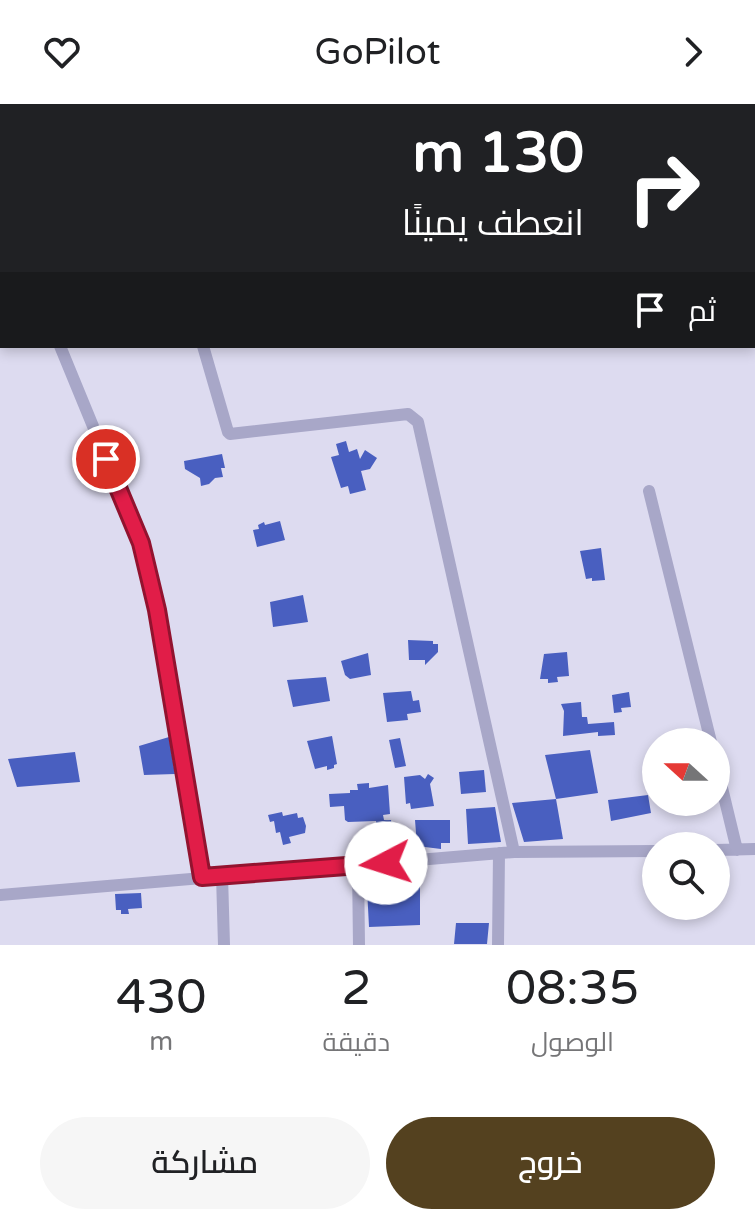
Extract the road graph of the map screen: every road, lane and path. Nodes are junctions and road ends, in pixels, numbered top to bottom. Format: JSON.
{"nodes":[{"id":1,"x":61,"y":348,"type":"edge"},
{"id":2,"x":204,"y":348,"type":"edge"},
{"id":3,"x":649,"y":491,"type":"dead end"},
{"id":4,"x":708,"y":728,"type":"edge"},
{"id":5,"x":729,"y":816,"type":"edge"},
{"id":6,"x":755,"y":849,"type":"edge"},
{"id":7,"x":730,"y":850,"type":"edge"},
{"id":8,"x":737,"y":850,"type":"junction"},
{"id":9,"x":642,"y":851,"type":"edge"},
{"id":10,"x":514,"y":852,"type":"junction"},
{"id":11,"x":499,"y":853,"type":"junction"},
{"id":12,"x":358,"y":865,"type":"junction"},
{"id":13,"x":222,"y":875,"type":"junction"},
{"id":14,"x":202,"y":877,"type":"junction"},
{"id":15,"x":0,"y":895,"type":"edge"},
{"id":16,"x":224,"y":945,"type":"edge"},
{"id":17,"x":359,"y":945,"type":"edge"},
{"id":18,"x":498,"y":945,"type":"edge"}],
"edges":[{"from":1,"to":14,"type":"street"},
{"from":2,"to":10,"type":"street"},
{"from":3,"to":4,"type":"street"},
{"from":5,"to":8,"type":"street"},
{"from":6,"to":8,"type":"street"},
{"from":7,"to":8,"type":"street"},
{"from":9,"to":10,"type":"street"},
{"from":10,"to":11,"type":"street"},
{"from":11,"to":12,"type":"street"},
{"from":11,"to":18,"type":"street"},
{"from":12,"to":13,"type":"street"},
{"from":12,"to":17,"type":"street"},
{"from":13,"to":14,"type":"street"},
{"from":13,"to":16,"type":"street"},
{"from":14,"to":15,"type":"street"}]}
